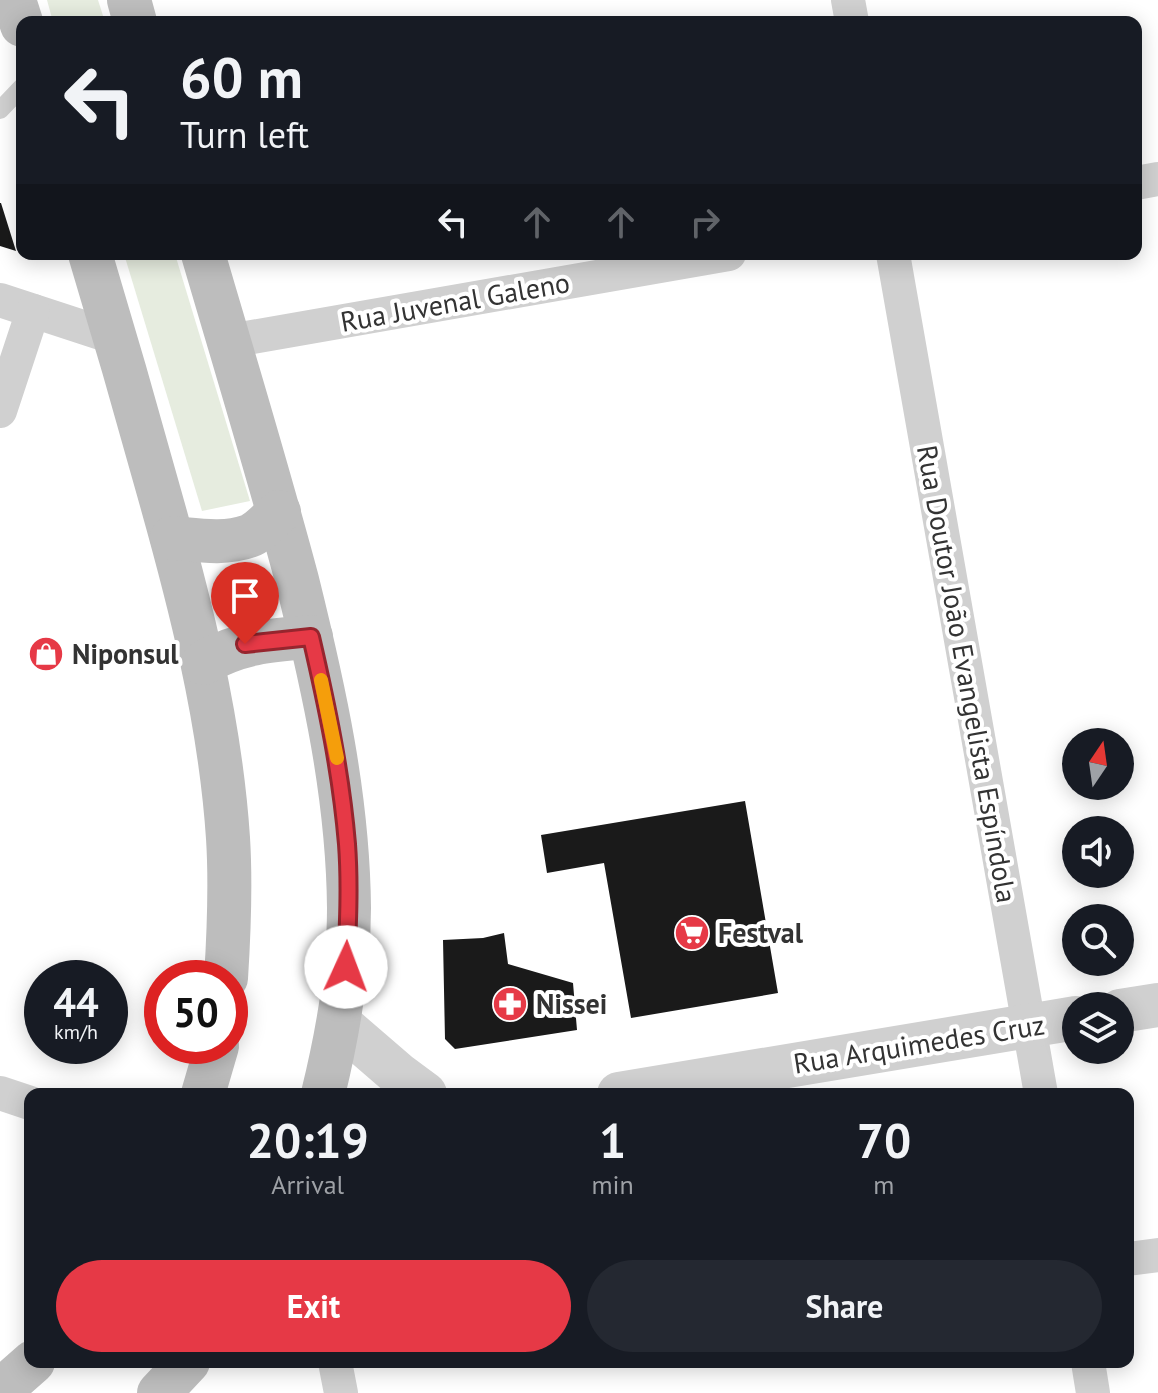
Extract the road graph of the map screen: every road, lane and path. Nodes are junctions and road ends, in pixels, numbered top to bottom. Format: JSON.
{"nodes":[{"id":1,"x":16,"y":93,"type":"edge"},
{"id":2,"x":0,"y":110,"type":"edge"},
{"id":3,"x":92,"y":260,"type":"edge"},
{"id":4,"x":205,"y":260,"type":"edge"},
{"id":5,"x":695,"y":260,"type":"edge"},
{"id":6,"x":894,"y":260,"type":"edge"},
{"id":7,"x":0,"y":300,"type":"edge"},
{"id":8,"x":33,"y":311,"type":"junction"},
{"id":9,"x":116,"y":338,"type":"junction"},
{"id":10,"x":229,"y":341,"type":"junction"},
{"id":11,"x":0,"y":411,"type":"edge"},
{"id":12,"x":279,"y":512,"type":"junction"},
{"id":13,"x":172,"y":538,"type":"junction"},
{"id":14,"x":311,"y":637,"type":"junction"},
{"id":15,"x":203,"y":663,"type":"junction"},
{"id":16,"x":227,"y":960,"type":"edge"},
{"id":17,"x":1158,"y":1005,"type":"edge"},
{"id":18,"x":1134,"y":1009,"type":"edge"},
{"id":19,"x":1062,"y":1020,"type":"edge"},
{"id":20,"x":339,"y":1023,"type":"junction"},
{"id":21,"x":1029,"y":1026,"type":"junction"},
{"id":22,"x":212,"y":1064,"type":"edge"},
{"id":23,"x":205,"y":1088,"type":"edge"},
{"id":24,"x":324,"y":1088,"type":"edge"},
{"id":25,"x":417,"y":1088,"type":"edge"},
{"id":26,"x":655,"y":1088,"type":"edge"},
{"id":27,"x":1040,"y":1088,"type":"edge"},
{"id":28,"x":0,"y":1093,"type":"edge"},
{"id":29,"x":24,"y":1101,"type":"edge"},
{"id":30,"x":1158,"y":1255,"type":"edge"},
{"id":31,"x":1134,"y":1258,"type":"edge"},
{"id":32,"x":26,"y":1368,"type":"edge"},
{"id":33,"x":182,"y":1368,"type":"edge"},
{"id":34,"x":336,"y":1368,"type":"edge"},
{"id":35,"x":1089,"y":1368,"type":"edge"},
{"id":36,"x":0,"y":1391,"type":"edge"},
{"id":37,"x":159,"y":1393,"type":"edge"},
{"id":38,"x":341,"y":1393,"type":"edge"},
{"id":39,"x":1093,"y":1393,"type":"edge"}],
"edges":[{"from":1,"to":2,"type":"lane"},
{"from":3,"to":9,"type":"main road"},
{"from":4,"to":10,"type":"main road"},
{"from":5,"to":10,"type":"street","name":"Rua Juvenal Galeno"},
{"from":6,"to":21,"type":"street","name":"Rua Doutor João Evangelista Espíndola"},
{"from":7,"to":8,"type":"street"},
{"from":8,"to":9,"type":"street"},
{"from":8,"to":11,"type":"street"},
{"from":9,"to":13,"type":"main road"},
{"from":10,"to":12,"type":"main road"},
{"from":12,"to":13,"type":"main road"},
{"from":12,"to":14,"type":"main road"},
{"from":13,"to":15,"type":"main road"},
{"from":14,"to":15,"type":"main road"},
{"from":14,"to":20,"type":"main road"},
{"from":15,"to":16,"type":"main road"},
{"from":17,"to":18,"type":"street"},
{"from":19,"to":21,"type":"street","name":"Rua Arquimedes Cruz"},
{"from":20,"to":24,"type":"main road"},
{"from":20,"to":25,"type":"street"},
{"from":21,"to":26,"type":"street","name":"Rua Arquimedes Cruz"},
{"from":21,"to":27,"type":"street","name":"Rua Doutor João Evangelista Espíndola"},
{"from":22,"to":23,"type":"main road"},
{"from":28,"to":29,"type":"street"},
{"from":30,"to":31,"type":"street"},
{"from":32,"to":36,"type":"main road"},
{"from":33,"to":37,"type":"main road"},
{"from":34,"to":38,"type":"street"},
{"from":35,"to":39,"type":"street"}]}
